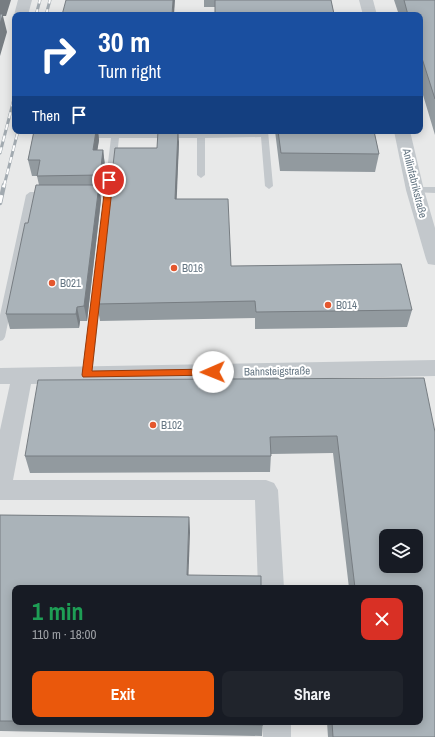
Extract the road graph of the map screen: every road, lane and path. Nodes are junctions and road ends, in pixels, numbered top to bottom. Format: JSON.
{"nodes":[{"id":1,"x":25,"y":0,"type":"edge"},
{"id":2,"x":366,"y":0,"type":"edge"},
{"id":3,"x":22,"y":12,"type":"edge"},
{"id":4,"x":369,"y":12,"type":"edge"},
{"id":5,"x":67,"y":134,"type":"edge"},
{"id":6,"x":173,"y":134,"type":"edge"},
{"id":7,"x":201,"y":134,"type":"edge"},
{"id":8,"x":264,"y":134,"type":"edge"},
{"id":9,"x":403,"y":134,"type":"edge"},
{"id":10,"x":116,"y":136,"type":"junction"},
{"id":11,"x":201,"y":175,"type":"dead end"},
{"id":12,"x":269,"y":186,"type":"dead end"},
{"id":13,"x":415,"y":190,"type":"junction"},
{"id":14,"x":435,"y":190,"type":"edge"},
{"id":15,"x":53,"y":195,"type":"edge"},
{"id":16,"x":435,"y":258,"type":"edge"},
{"id":17,"x":0,"y":337,"type":"edge"},
{"id":18,"x":435,"y":368,"type":"edge"},
{"id":19,"x":87,"y":375,"type":"junction"},
{"id":20,"x":0,"y":376,"type":"edge"},
{"id":21,"x":22,"y":376,"type":"junction"},
{"id":22,"x":0,"y":486,"type":"edge"},
{"id":23,"x":0,"y":490,"type":"edge"},
{"id":24,"x":270,"y":585,"type":"edge"},
{"id":25,"x":277,"y":725,"type":"edge"},
{"id":26,"x":277,"y":737,"type":"edge"}],
"edges":[{"from":1,"to":3,"type":"street"},
{"from":2,"to":4,"type":"street"},
{"from":5,"to":10,"type":"lane"},
{"from":6,"to":10,"type":"lane"},
{"from":7,"to":11,"type":"lane"},
{"from":8,"to":12,"type":"lane"},
{"from":9,"to":13,"type":"street","name":"Anilinfabrikstraße"},
{"from":10,"to":19,"type":"lane"},
{"from":13,"to":14,"type":"lane"},
{"from":13,"to":16,"type":"street","name":"Anilinfabrikstraße"},
{"from":15,"to":17,"type":"lane"},
{"from":18,"to":19,"type":"street","name":"Bahnsteigstraße"},
{"from":19,"to":21,"type":"street","name":"Bahnsteigstraße"},
{"from":20,"to":21,"type":"street","name":"Bahnsteigstraße"},
{"from":21,"to":22,"type":"street"},
{"from":23,"to":24,"type":"street"},
{"from":25,"to":26,"type":"street"}]}
